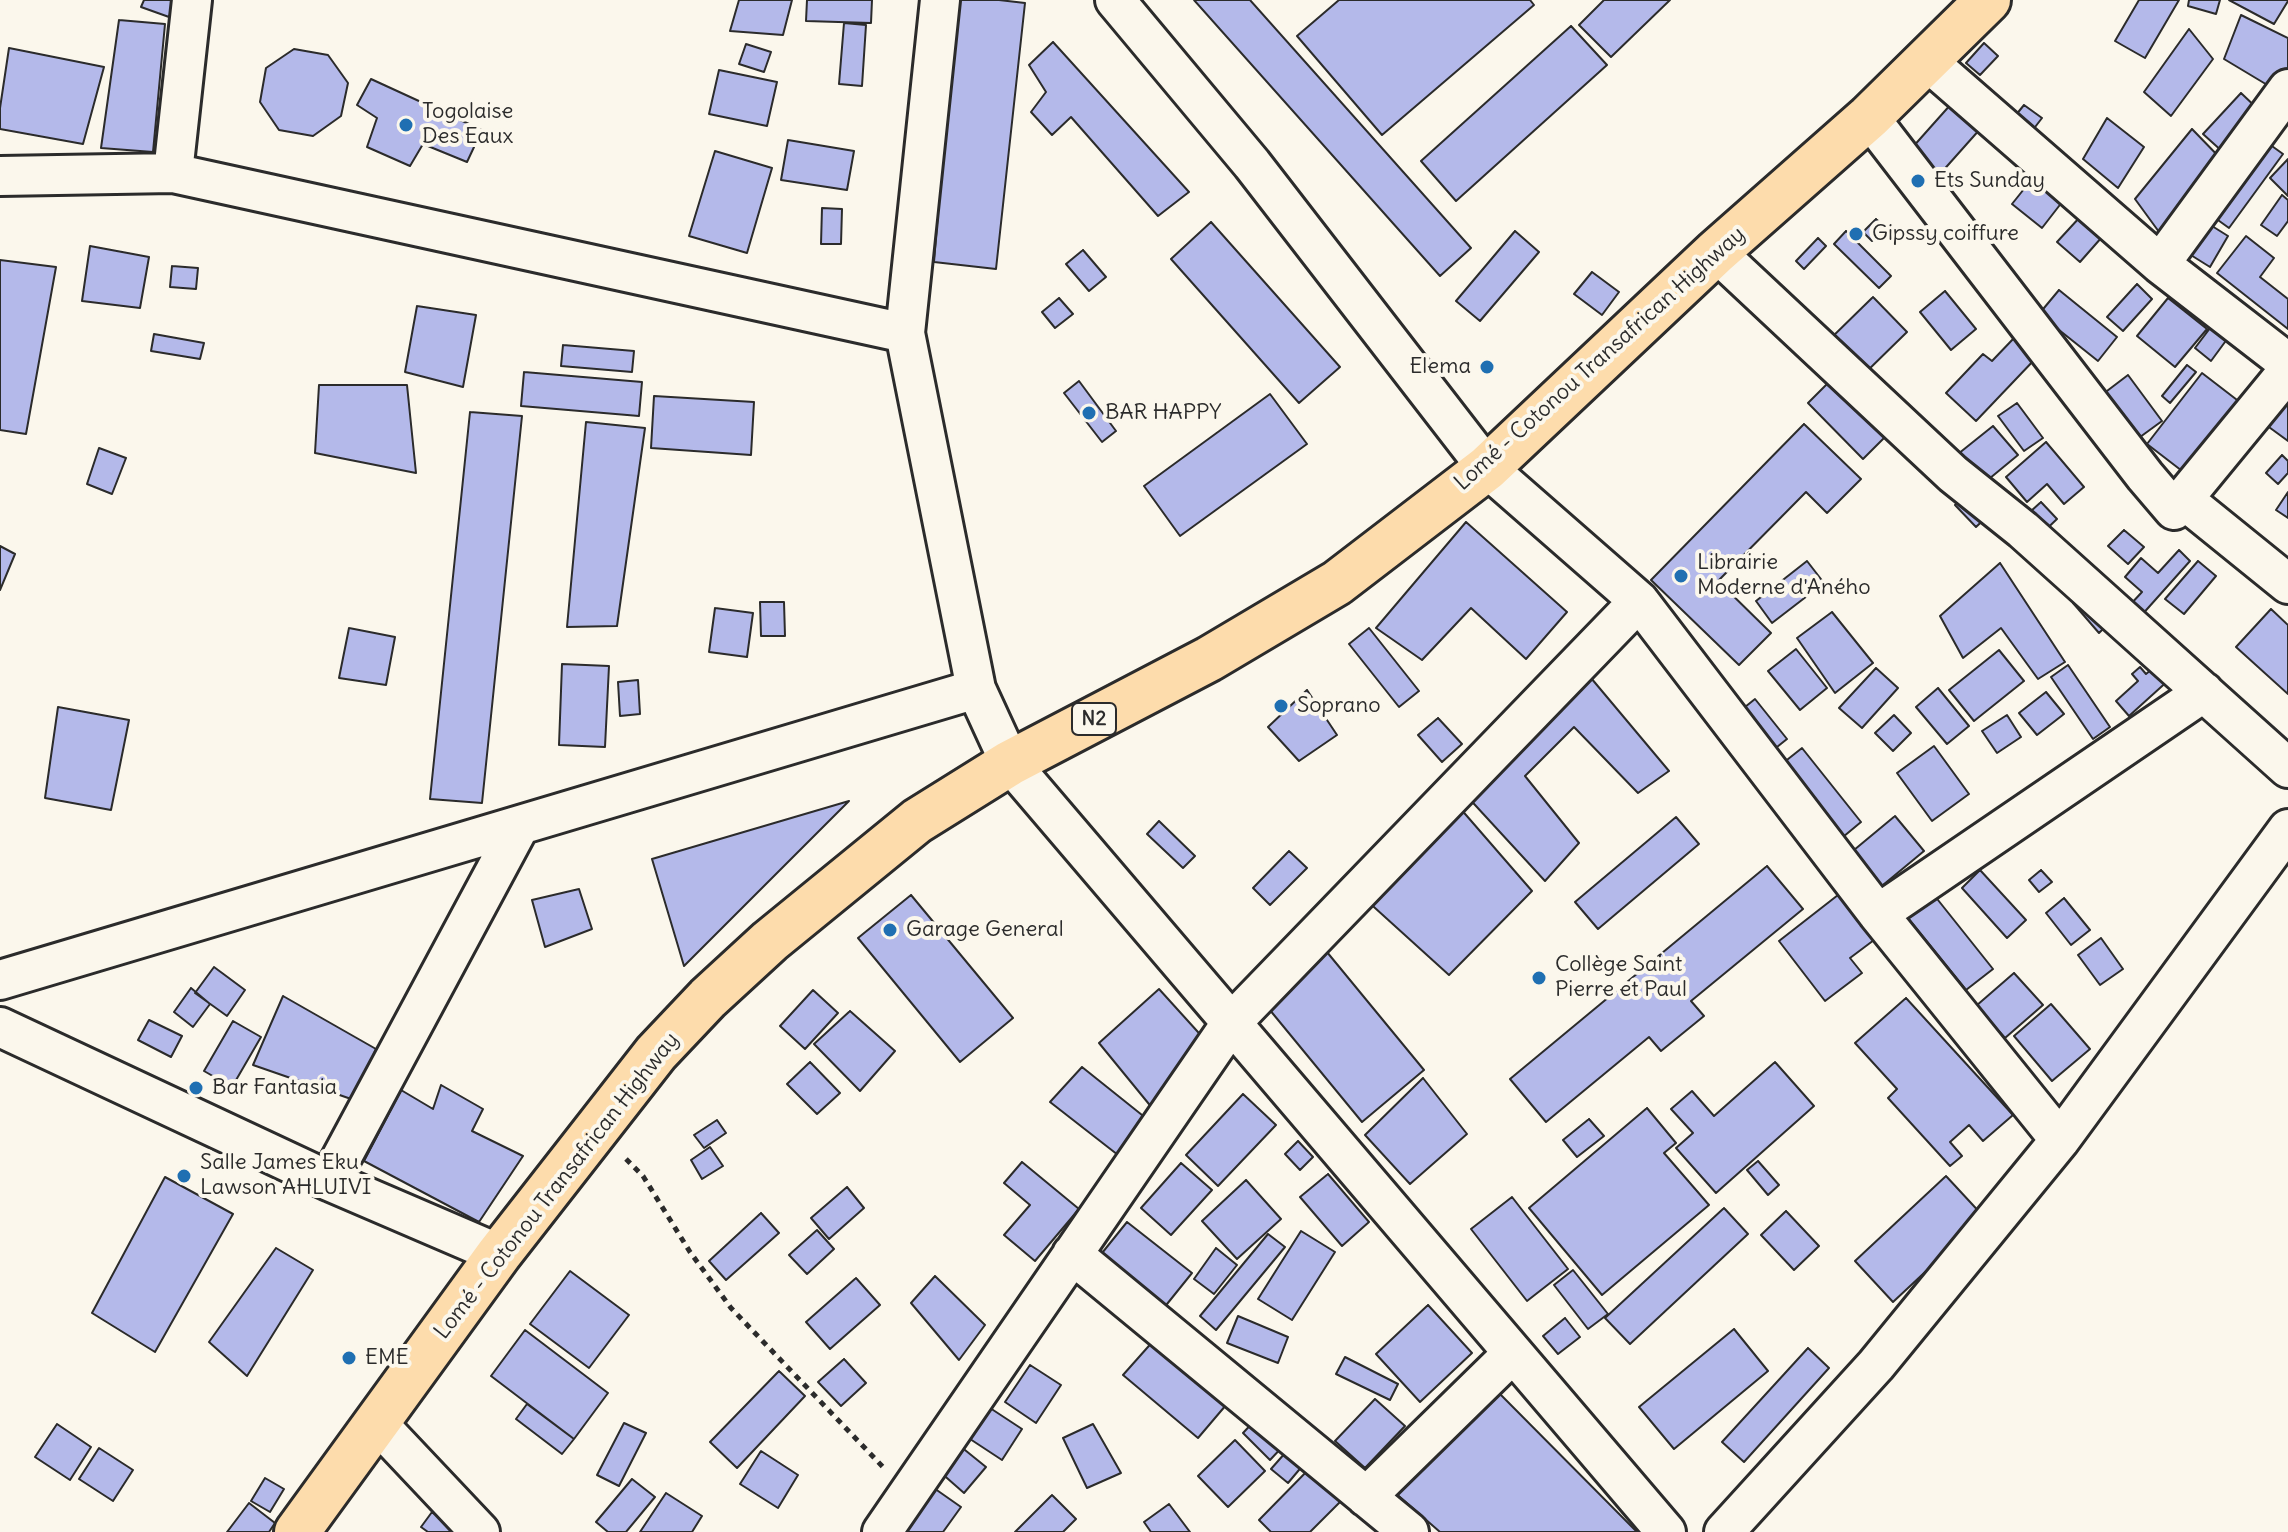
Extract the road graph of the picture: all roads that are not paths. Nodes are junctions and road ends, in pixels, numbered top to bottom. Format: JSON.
{"nodes":[{"id":1,"x":192,"y":0,"type":"edge"},
{"id":2,"x":940,"y":0,"type":"edge"},
{"id":3,"x":1115,"y":0,"type":"edge"},
{"id":4,"x":1988,"y":0,"type":"edge"},
{"id":5,"x":1927,"y":61,"type":"junction"},
{"id":6,"x":2288,"y":89,"type":"edge"},
{"id":7,"x":1869,"y":117,"type":"junction"},
{"id":8,"x":173,"y":173,"type":"junction"},
{"id":9,"x":0,"y":176,"type":"edge"},
{"id":10,"x":1716,"y":252,"type":"junction"},
{"id":11,"x":2160,"y":264,"type":"junction"},
{"id":12,"x":905,"y":333,"type":"junction"},
{"id":13,"x":2288,"y":363,"type":"edge"},
{"id":14,"x":2288,"y":371,"type":"edge"},
{"id":15,"x":1487,"y":468,"type":"junction"},
{"id":16,"x":2183,"y":499,"type":"junction"},
{"id":17,"x":2288,"y":584,"type":"edge"},
{"id":18,"x":1639,"y":601,"type":"junction"},
{"id":19,"x":976,"y":689,"type":"junction"},
{"id":20,"x":2204,"y":692,"type":"junction"},
{"id":21,"x":1010,"y":763,"type":"junction"},
{"id":22,"x":2288,"y":768,"type":"edge"},
{"id":23,"x":520,"y":825,"type":"junction"},
{"id":24,"x":2288,"y":829,"type":"edge"},
{"id":25,"x":1878,"y":914,"type":"junction"},
{"id":26,"x":0,"y":980,"type":"edge"},
{"id":27,"x":1232,"y":1022,"type":"junction"},
{"id":28,"x":0,"y":1027,"type":"edge"},
{"id":29,"x":2060,"y":1140,"type":"junction"},
{"id":30,"x":329,"y":1181,"type":"junction"},
{"id":31,"x":499,"y":1254,"type":"junction"},
{"id":32,"x":1072,"y":1254,"type":"junction"},
{"id":33,"x":1513,"y":1353,"type":"junction"},
{"id":34,"x":378,"y":1424,"type":"junction"},
{"id":35,"x":1366,"y":1497,"type":"junction"},
{"id":36,"x":297,"y":1532,"type":"edge"},
{"id":37,"x":480,"y":1532,"type":"edge"},
{"id":38,"x":882,"y":1532,"type":"edge"},
{"id":39,"x":1409,"y":1532,"type":"edge"},
{"id":40,"x":1666,"y":1532,"type":"edge"},
{"id":41,"x":1724,"y":1532,"type":"edge"}],
"edges":[{"from":1,"to":8,"type":"street"},
{"from":2,"to":12,"type":"street"},
{"from":3,"to":15,"type":"street"},
{"from":4,"to":5,"type":"highway","name":"Lomé - Cotonou Transafrican Highway","number":"N2"},
{"from":5,"to":7,"type":"highway","name":"Lomé - Cotonou Transafrican Highway","number":"N2"},
{"from":5,"to":11,"type":"street"},
{"from":6,"to":11,"type":"street"},
{"from":7,"to":10,"type":"highway","name":"Lomé - Cotonou Transafrican Highway","number":"N2"},
{"from":7,"to":16,"type":"street"},
{"from":8,"to":9,"type":"street"},
{"from":8,"to":12,"type":"street"},
{"from":10,"to":15,"type":"highway","name":"Lomé - Cotonou Transafrican Highway","number":"N2"},
{"from":10,"to":20,"type":"street"},
{"from":11,"to":13,"type":"street"},
{"from":12,"to":19,"type":"street"},
{"from":14,"to":16,"type":"street"},
{"from":15,"to":18,"type":"street"},
{"from":15,"to":21,"type":"highway","name":"Lomé - Cotonou Transafrican Highway","number":"N2"},
{"from":16,"to":17,"type":"street"},
{"from":18,"to":25,"type":"street"},
{"from":18,"to":27,"type":"street"},
{"from":19,"to":21,"type":"street"},
{"from":19,"to":23,"type":"street"},
{"from":20,"to":22,"type":"street"},
{"from":20,"to":25,"type":"street"},
{"from":21,"to":27,"type":"street"},
{"from":21,"to":31,"type":"highway","name":"Lomé - Cotonou Transafrican Highway","number":"N2"},
{"from":23,"to":26,"type":"street"},
{"from":23,"to":30,"type":"street"},
{"from":24,"to":29,"type":"street"},
{"from":25,"to":29,"type":"street"},
{"from":27,"to":32,"type":"street"},
{"from":27,"to":33,"type":"street"},
{"from":28,"to":30,"type":"street"},
{"from":29,"to":41,"type":"street"},
{"from":30,"to":31,"type":"street"},
{"from":31,"to":34,"type":"highway","name":"Lomé - Cotonou Transafrican Highway","number":"N2"},
{"from":32,"to":35,"type":"street"},
{"from":32,"to":38,"type":"street"},
{"from":33,"to":35,"type":"street"},
{"from":33,"to":40,"type":"street"},
{"from":34,"to":36,"type":"highway","name":"Lomé - Cotonou Transafrican Highway","number":"N2"},
{"from":34,"to":37,"type":"street"},
{"from":35,"to":39,"type":"street"}]}
